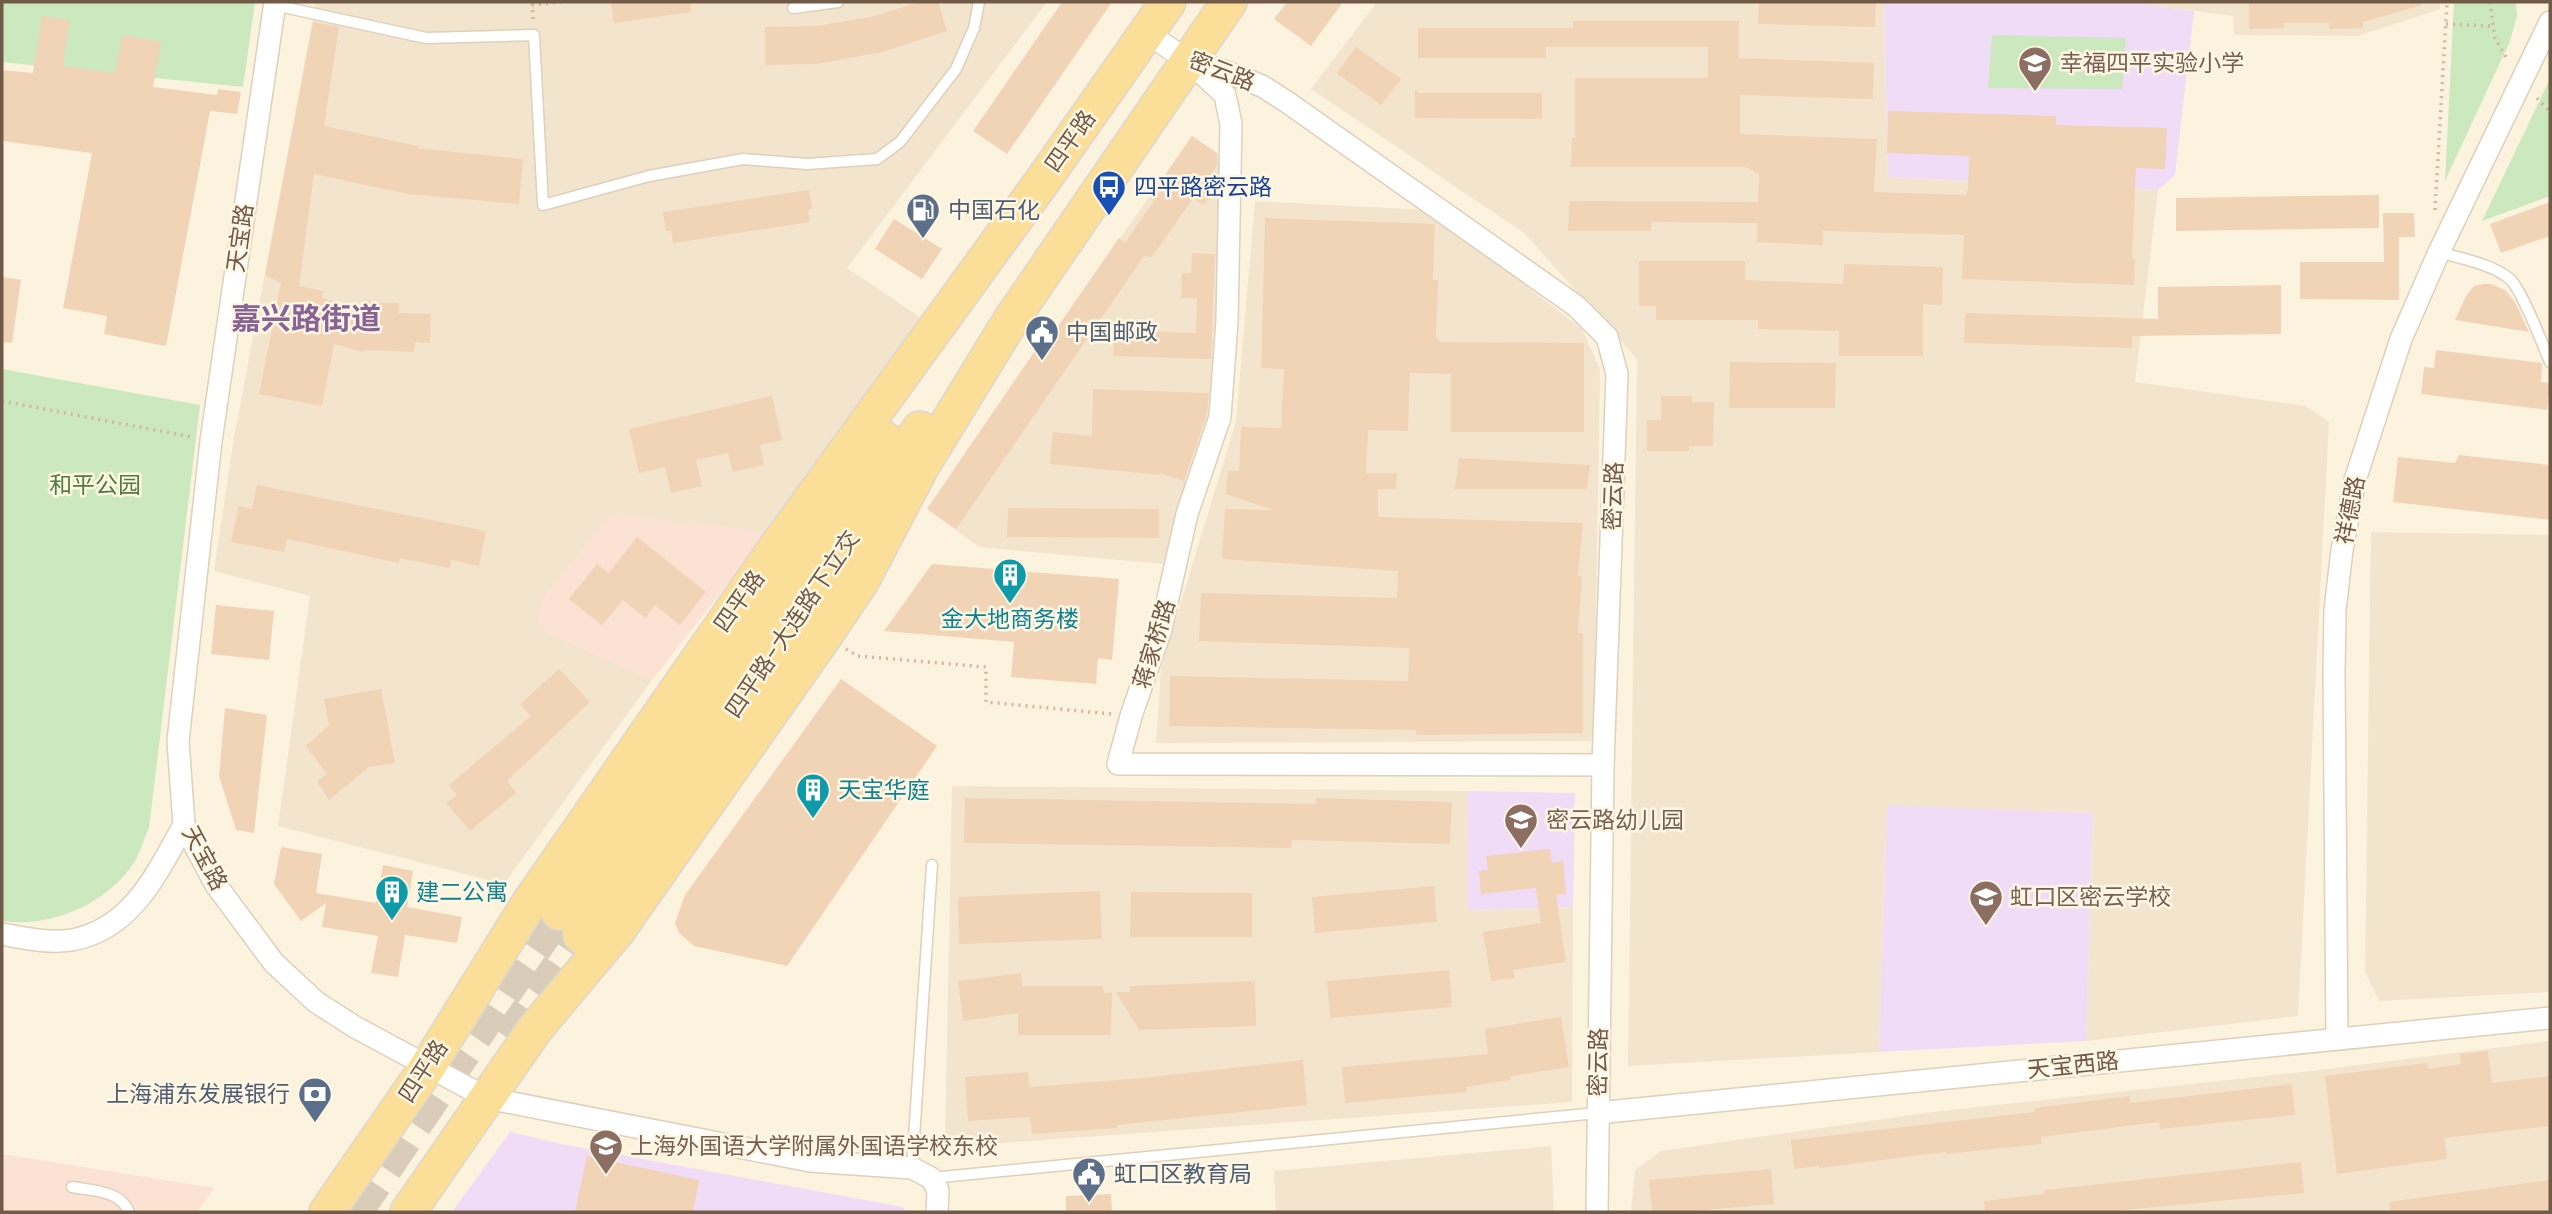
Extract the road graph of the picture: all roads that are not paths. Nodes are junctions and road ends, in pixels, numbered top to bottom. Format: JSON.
{"nodes":[{"id":1,"x":838,"y":2,"type":"edge"},
{"id":2,"x":979,"y":2,"type":"edge"},
{"id":3,"x":1168,"y":2,"type":"edge"},
{"id":4,"x":1229,"y":2,"type":"edge"},
{"id":5,"x":274,"y":3,"type":"edge"},
{"id":6,"x":793,"y":8,"type":"dead end"},
{"id":7,"x":2550,"y":22,"type":"edge"},
{"id":8,"x":1146,"y":32,"type":"junction"},
{"id":9,"x":1188,"y":61,"type":"junction"},
{"id":10,"x":2439,"y":252,"type":"junction"},
{"id":11,"x":956,"y":300,"type":"junction"},
{"id":12,"x":1011,"y":320,"type":"junction"},
{"id":13,"x":2550,"y":362,"type":"edge"},
{"id":14,"x":1603,"y":765,"type":"junction"},
{"id":15,"x":184,"y":825,"type":"junction"},
{"id":16,"x":932,"y":865,"type":"dead end"},
{"id":17,"x":2,"y":934,"type":"edge"},
{"id":18,"x":2550,"y":1018,"type":"edge"},
{"id":19,"x":2337,"y":1038,"type":"junction"},
{"id":20,"x":428,"y":1066,"type":"junction"},
{"id":21,"x":487,"y":1098,"type":"junction"},
{"id":22,"x":1597,"y":1113,"type":"junction"},
{"id":23,"x":921,"y":1173,"type":"junction"},
{"id":24,"x":72,"y":1186,"type":"dead end"},
{"id":25,"x":129,"y":1212,"type":"edge"},
{"id":26,"x":327,"y":1212,"type":"edge"},
{"id":27,"x":408,"y":1212,"type":"edge"},
{"id":28,"x":937,"y":1212,"type":"edge"},
{"id":29,"x":1597,"y":1212,"type":"edge"}],
"edges":[{"from":1,"to":6,"type":"lane"},
{"from":2,"to":5,"type":"lane"},
{"from":3,"to":8,"type":"main road","name":"四平路"},
{"from":4,"to":9,"type":"main road"},
{"from":5,"to":15,"type":"street","name":"天宝路"},
{"from":7,"to":10,"type":"street","name":"祥德路"},
{"from":8,"to":9,"type":"street","name":"密云路"},
{"from":8,"to":11,"type":"main road","name":"四平路"},
{"from":9,"to":12,"type":"main road"},
{"from":9,"to":14,"type":"street","name":"密云路"},
{"from":9,"to":14,"type":"street","name":"蒋家桥路"},
{"from":10,"to":13,"type":"lane"},
{"from":10,"to":19,"type":"street","name":"祥德路"},
{"from":11,"to":12,"type":"main road","name":"四平路-大连路下立交"},
{"from":11,"to":20,"type":"main road","name":"四平路"},
{"from":12,"to":21,"type":"main road"},
{"from":14,"to":22,"type":"street","name":"密云路"},
{"from":15,"to":17,"type":"street"},
{"from":15,"to":20,"type":"street","name":"天宝路"},
{"from":16,"to":23,"type":"lane"},
{"from":18,"to":19,"type":"street","name":"天宝西路"},
{"from":19,"to":22,"type":"street","name":"天宝西路"},
{"from":20,"to":21,"type":"street","name":"天宝路"},
{"from":20,"to":26,"type":"main road","name":"四平路"},
{"from":21,"to":23,"type":"street","name":"天宝路"},
{"from":21,"to":27,"type":"main road"},
{"from":22,"to":23,"type":"lane"},
{"from":22,"to":29,"type":"street","name":"密云路"},
{"from":23,"to":28,"type":"street"},
{"from":24,"to":25,"type":"lane"}]}
